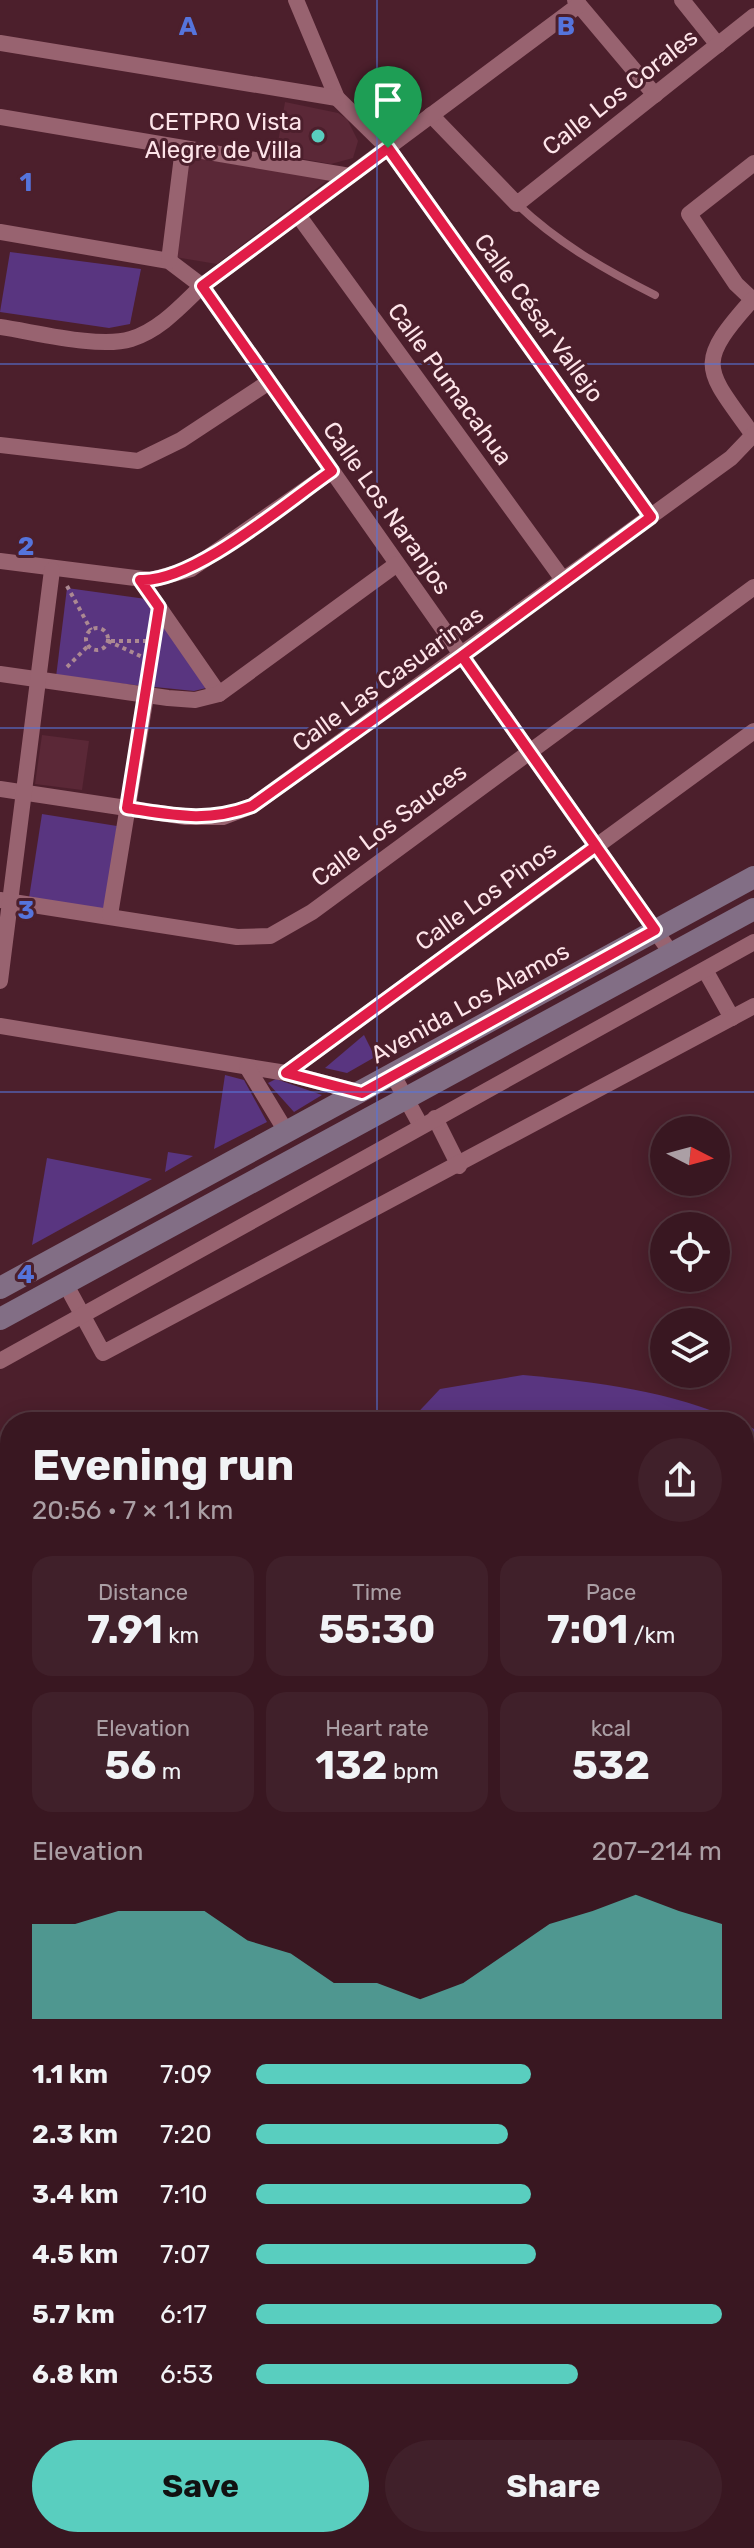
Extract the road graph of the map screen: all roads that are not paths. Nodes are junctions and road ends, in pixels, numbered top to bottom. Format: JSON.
{"nodes":[{"id":1,"x":298,"y":0,"type":"edge"},
{"id":2,"x":682,"y":0,"type":"edge"},
{"id":3,"x":577,"y":2,"type":"edge"},
{"id":4,"x":754,"y":16,"type":"edge"},
{"id":5,"x":0,"y":43,"type":"edge"},
{"id":6,"x":718,"y":45,"type":"junction"},
{"id":7,"x":655,"y":95,"type":"junction"},
{"id":8,"x":337,"y":98,"type":"junction"},
{"id":9,"x":431,"y":115,"type":"junction"},
{"id":10,"x":0,"y":117,"type":"edge"},
{"id":11,"x":183,"y":148,"type":"junction"},
{"id":12,"x":388,"y":148,"type":"junction"},
{"id":13,"x":754,"y":163,"type":"edge"},
{"id":14,"x":350,"y":176,"type":"junction"},
{"id":15,"x":517,"y":204,"type":"junction"},
{"id":16,"x":298,"y":215,"type":"junction"},
{"id":17,"x":0,"y":232,"type":"edge"},
{"id":18,"x":169,"y":261,"type":"junction"},
{"id":19,"x":202,"y":286,"type":"junction"},
{"id":20,"x":655,"y":295,"type":"dead end"},
{"id":21,"x":753,"y":301,"type":"edge"},
{"id":22,"x":0,"y":327,"type":"edge"},
{"id":23,"x":269,"y":382,"type":"junction"},
{"id":24,"x":754,"y":434,"type":"edge"},
{"id":25,"x":0,"y":445,"type":"edge"},
{"id":26,"x":332,"y":471,"type":"junction"},
{"id":27,"x":651,"y":517,"type":"junction"},
{"id":28,"x":0,"y":561,"type":"edge"},
{"id":29,"x":397,"y":564,"type":"junction"},
{"id":30,"x":52,"y":570,"type":"junction"},
{"id":31,"x":140,"y":580,"type":"junction"},
{"id":32,"x":564,"y":581,"type":"junction"},
{"id":33,"x":754,"y":587,"type":"edge"},
{"id":34,"x":462,"y":656,"type":"junction"},
{"id":35,"x":0,"y":674,"type":"edge"},
{"id":36,"x":38,"y":681,"type":"junction"},
{"id":37,"x":219,"y":694,"type":"junction"},
{"id":38,"x":146,"y":696,"type":"junction"},
{"id":39,"x":754,"y":731,"type":"edge"},
{"id":40,"x":529,"y":751,"type":"junction"},
{"id":41,"x":0,"y":789,"type":"edge"},
{"id":42,"x":24,"y":793,"type":"junction"},
{"id":43,"x":127,"y":808,"type":"junction"},
{"id":44,"x":596,"y":846,"type":"junction"},
{"id":45,"x":754,"y":877,"type":"edge"},
{"id":46,"x":6,"y":901,"type":"edge"},
{"id":47,"x":754,"y":909,"type":"edge"},
{"id":48,"x":110,"y":915,"type":"junction"},
{"id":49,"x":655,"y":930,"type":"junction"},
{"id":50,"x":754,"y":942,"type":"edge"},
{"id":51,"x":671,"y":953,"type":"junction"},
{"id":52,"x":705,"y":970,"type":"junction"},
{"id":53,"x":0,"y":981,"type":"edge"},
{"id":54,"x":754,"y":1006,"type":"edge"},
{"id":55,"x":732,"y":1018,"type":"junction"},
{"id":56,"x":0,"y":1026,"type":"edge"},
{"id":57,"x":247,"y":1067,"type":"junction"},
{"id":58,"x":286,"y":1073,"type":"junction"},
{"id":59,"x":393,"y":1075,"type":"junction"},
{"id":60,"x":362,"y":1093,"type":"junction"},
{"id":61,"x":406,"y":1098,"type":"junction"},
{"id":62,"x":428,"y":1122,"type":"junction"},
{"id":63,"x":287,"y":1133,"type":"junction"},
{"id":64,"x":459,"y":1166,"type":"junction"},
{"id":65,"x":65,"y":1283,"type":"junction"},
{"id":66,"x":0,"y":1288,"type":"edge"},
{"id":67,"x":80,"y":1314,"type":"junction"},
{"id":68,"x":0,"y":1319,"type":"edge"},
{"id":69,"x":0,"y":1361,"type":"edge"}],
"edges":[{"from":1,"to":8,"type":"street"},
{"from":2,"to":6,"type":"street"},
{"from":3,"to":7,"type":"street"},
{"from":3,"to":9,"type":"street"},
{"from":4,"to":6,"type":"street","name":"Calle Los Corales"},
{"from":5,"to":8,"type":"street"},
{"from":6,"to":7,"type":"street","name":"Calle Los Corales"},
{"from":7,"to":15,"type":"street","name":"Calle Los Corales"},
{"from":8,"to":12,"type":"street","name":"Calle César Vallejo"},
{"from":9,"to":12,"type":"street"},
{"from":9,"to":15,"type":"street"},
{"from":10,"to":11,"type":"street"},
{"from":11,"to":14,"type":"street"},
{"from":11,"to":18,"type":"street"},
{"from":12,"to":14,"type":"street"},
{"from":12,"to":27,"type":"street","name":"Calle César Vallejo"},
{"from":13,"to":21,"type":"street"},
{"from":14,"to":16,"type":"street"},
{"from":15,"to":20,"type":"lane"},
{"from":16,"to":19,"type":"street"},
{"from":16,"to":32,"type":"street","name":"Calle Pumacahua"},
{"from":17,"to":18,"type":"street"},
{"from":18,"to":19,"type":"street","name":"Calle Los Naranjos"},
{"from":19,"to":22,"type":"street"},
{"from":19,"to":23,"type":"street","name":"Calle Los Naranjos"},
{"from":21,"to":24,"type":"street"},
{"from":23,"to":25,"type":"street"},
{"from":23,"to":26,"type":"street","name":"Calle Los Naranjos"},
{"from":24,"to":27,"type":"street","name":"Calle Las Casuarinas"},
{"from":26,"to":29,"type":"street","name":"Calle Los Naranjos"},
{"from":26,"to":31,"type":"street"},
{"from":27,"to":32,"type":"street","name":"Calle Las Casuarinas"},
{"from":28,"to":30,"type":"street"},
{"from":29,"to":34,"type":"street","name":"Calle Los Naranjos"},
{"from":29,"to":37,"type":"street"},
{"from":30,"to":31,"type":"street"},
{"from":30,"to":36,"type":"street"},
{"from":31,"to":37,"type":"street"},
{"from":32,"to":34,"type":"street","name":"Calle Las Casuarinas"},
{"from":33,"to":40,"type":"street","name":"Calle Los Sauces"},
{"from":34,"to":40,"type":"street","name":"Calle Los Naranjos"},
{"from":34,"to":43,"type":"street","name":"Calle Las Casuarinas"},
{"from":35,"to":36,"type":"street"},
{"from":36,"to":38,"type":"street"},
{"from":36,"to":42,"type":"street"},
{"from":37,"to":38,"type":"street"},
{"from":38,"to":43,"type":"street"},
{"from":39,"to":44,"type":"street","name":"Calle Los Pinos"},
{"from":40,"to":44,"type":"street","name":"Calle Los Naranjos"},
{"from":40,"to":48,"type":"street","name":"Calle Los Sauces"},
{"from":41,"to":42,"type":"street","name":"Calle Las Casuarinas"},
{"from":42,"to":43,"type":"street","name":"Calle Las Casuarinas"},
{"from":42,"to":46,"type":"street"},
{"from":43,"to":48,"type":"street"},
{"from":44,"to":49,"type":"street","name":"Calle Los Naranjos"},
{"from":44,"to":58,"type":"street","name":"Calle Los Pinos"},
{"from":45,"to":49,"type":"main road","name":"Avenida Los Alamos"},
{"from":46,"to":48,"type":"street","name":"Calle Los Sauces"},
{"from":46,"to":53,"type":"street"},
{"from":47,"to":51,"type":"main road"},
{"from":49,"to":51,"type":"street","name":"Calle Los Naranjos"},
{"from":49,"to":59,"type":"main road","name":"Avenida Los Alamos"},
{"from":50,"to":52,"type":"street"},
{"from":51,"to":61,"type":"main road"},
{"from":52,"to":55,"type":"street"},
{"from":52,"to":62,"type":"street"},
{"from":54,"to":55,"type":"street"},
{"from":55,"to":64,"type":"street"},
{"from":56,"to":57,"type":"street"},
{"from":57,"to":58,"type":"street"},
{"from":57,"to":63,"type":"street"},
{"from":58,"to":60,"type":"street"},
{"from":59,"to":60,"type":"main road","name":"Avenida Los Alamos"},
{"from":59,"to":61,"type":"street"},
{"from":60,"to":63,"type":"main road","name":"Avenida Los Alamos"},
{"from":61,"to":62,"type":"street"},
{"from":61,"to":65,"type":"main road"},
{"from":62,"to":64,"type":"street"},
{"from":62,"to":67,"type":"street"},
{"from":63,"to":66,"type":"main road","name":"Avenida Los Alamos"},
{"from":64,"to":67,"type":"street"},
{"from":65,"to":67,"type":"street"},
{"from":65,"to":68,"type":"main road"},
{"from":67,"to":69,"type":"street"}]}
